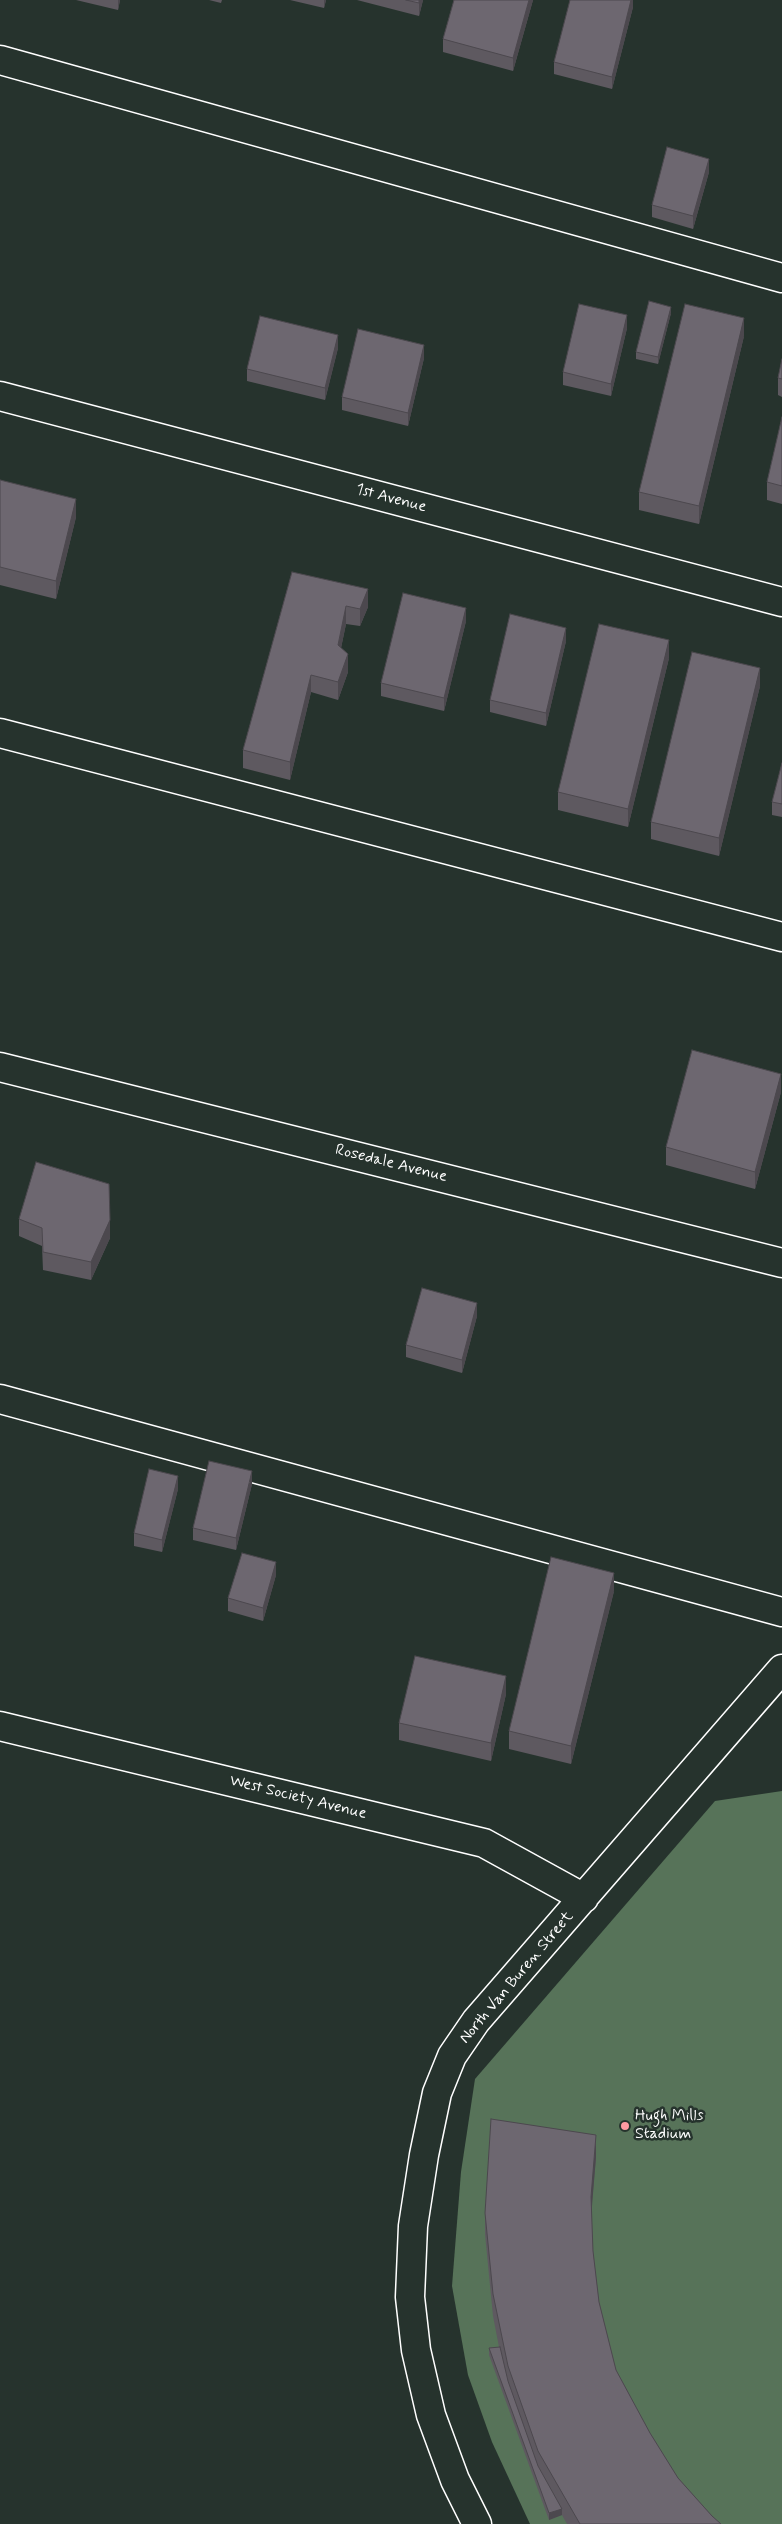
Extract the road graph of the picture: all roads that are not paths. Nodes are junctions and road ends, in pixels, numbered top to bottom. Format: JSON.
{"nodes":[{"id":1,"x":0,"y":60,"type":"edge"},
{"id":2,"x":782,"y":278,"type":"edge"},
{"id":3,"x":0,"y":396,"type":"edge"},
{"id":4,"x":782,"y":602,"type":"edge"},
{"id":5,"x":0,"y":733,"type":"edge"},
{"id":6,"x":782,"y":937,"type":"edge"},
{"id":7,"x":0,"y":1066,"type":"edge"},
{"id":8,"x":782,"y":1263,"type":"edge"},
{"id":9,"x":0,"y":1399,"type":"edge"},
{"id":10,"x":782,"y":1612,"type":"edge"},
{"id":11,"x":782,"y":1670,"type":"edge"},
{"id":12,"x":0,"y":1726,"type":"edge"},
{"id":13,"x":584,"y":1898,"type":"junction"},
{"id":14,"x":477,"y":2524,"type":"edge"}],
"edges":[{"from":1,"to":2,"type":"street"},
{"from":3,"to":4,"type":"street","name":"1st Avenue"},
{"from":5,"to":6,"type":"street"},
{"from":7,"to":8,"type":"street","name":"Rosedale Avenue"},
{"from":9,"to":10,"type":"street"},
{"from":11,"to":13,"type":"street","name":"North Van Buren Street"},
{"from":12,"to":13,"type":"street","name":"West Society Avenue"},
{"from":13,"to":14,"type":"street","name":"North Van Buren Street"}]}
